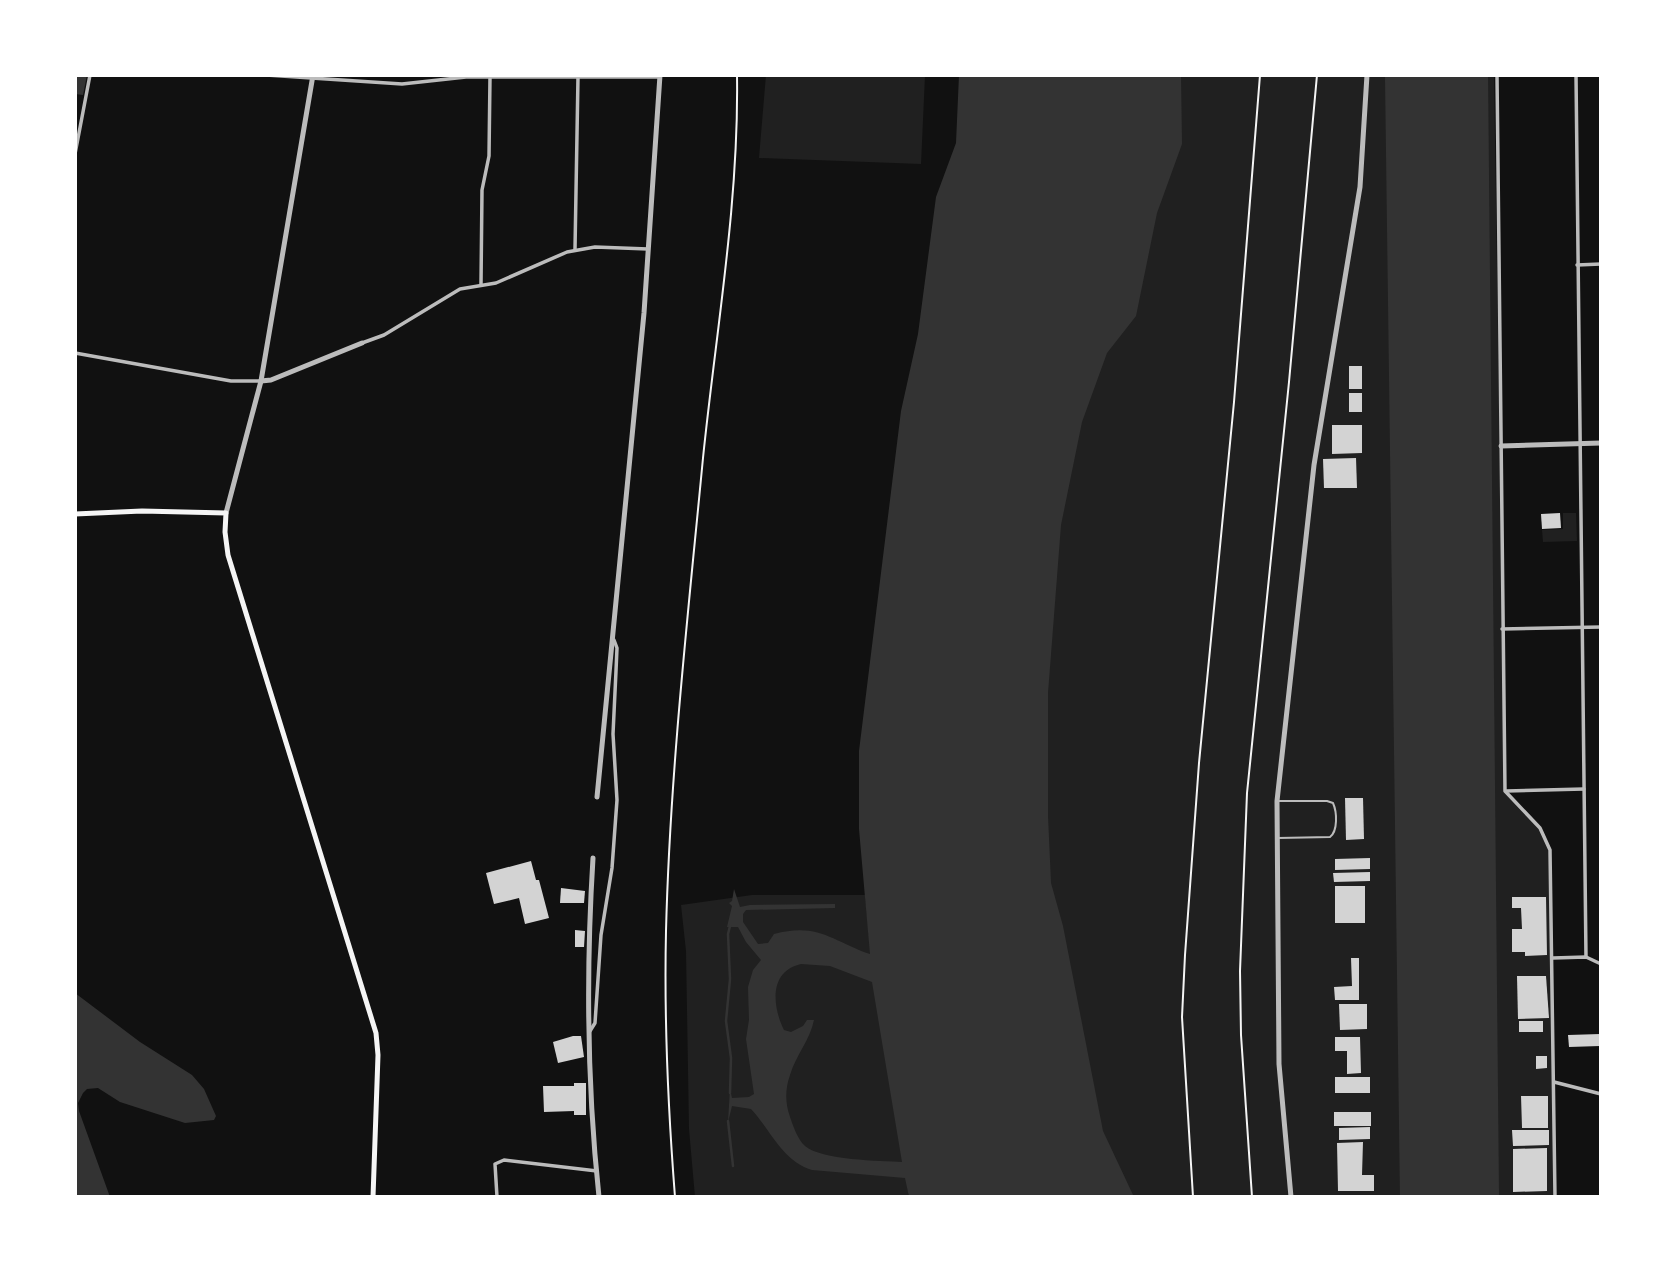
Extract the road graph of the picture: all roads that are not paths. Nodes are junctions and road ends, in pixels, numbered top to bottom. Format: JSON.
{"nodes":[{"id":1,"x":90,"y":75,"type":"edge"},
{"id":2,"x":266,"y":75,"type":"edge"},
{"id":3,"x":1367,"y":75,"type":"edge"},
{"id":4,"x":1497,"y":75,"type":"edge"},
{"id":5,"x":1576,"y":75,"type":"edge"},
{"id":6,"x":660,"y":76,"type":"edge"},
{"id":7,"x":490,"y":77,"type":"junction"},
{"id":8,"x":578,"y":77,"type":"junction"},
{"id":9,"x":313,"y":78,"type":"edge"},
{"id":10,"x":75,"y":154,"type":"edge"},
{"id":11,"x":575,"y":249,"type":"junction"},
{"id":12,"x":648,"y":249,"type":"junction"},
{"id":13,"x":1601,"y":264,"type":"edge"},
{"id":14,"x":1577,"y":265,"type":"junction"},
{"id":15,"x":481,"y":285,"type":"junction"},
{"id":16,"x":362,"y":343,"type":"joint"},
{"id":17,"x":75,"y":353,"type":"edge"},
{"id":18,"x":261,"y":381,"type":"junction"},
{"id":19,"x":1601,"y":443,"type":"edge"},
{"id":20,"x":1580,"y":444,"type":"junction"},
{"id":21,"x":1501,"y":446,"type":"junction"},
{"id":22,"x":75,"y":513,"type":"edge"},
{"id":23,"x":226,"y":513,"type":"junction"},
{"id":24,"x":1601,"y":627,"type":"edge"},
{"id":25,"x":1582,"y":628,"type":"junction"},
{"id":26,"x":1502,"y":629,"type":"junction"},
{"id":27,"x":612,"y":633,"type":"junction"},
{"id":28,"x":1584,"y":789,"type":"junction"},
{"id":29,"x":1505,"y":791,"type":"junction"},
{"id":30,"x":597,"y":797,"type":"dead end"},
{"id":31,"x":1277,"y":801,"type":"junction"},
{"id":32,"x":1276,"y":838,"type":"junction"},
{"id":33,"x":593,"y":858,"type":"dead end"},
{"id":34,"x":1586,"y":957,"type":"junction"},
{"id":35,"x":1553,"y":958,"type":"junction"},
{"id":36,"x":1601,"y":964,"type":"edge"},
{"id":37,"x":589,"y":1033,"type":"junction"},
{"id":38,"x":1554,"y":1082,"type":"junction"},
{"id":39,"x":1601,"y":1094,"type":"edge"},
{"id":40,"x":597,"y":1171,"type":"junction"},
{"id":41,"x":373,"y":1197,"type":"edge"},
{"id":42,"x":497,"y":1197,"type":"edge"},
{"id":43,"x":600,"y":1197,"type":"edge"},
{"id":44,"x":1291,"y":1197,"type":"edge"},
{"id":45,"x":1555,"y":1197,"type":"edge"}],
"edges":[{"from":1,"to":10,"type":"street"},
{"from":2,"to":9,"type":"street"},
{"from":3,"to":31,"type":"street"},
{"from":4,"to":21,"type":"street"},
{"from":5,"to":14,"type":"street"},
{"from":6,"to":8,"type":"street"},
{"from":6,"to":12,"type":"street"},
{"from":7,"to":8,"type":"street"},
{"from":7,"to":9,"type":"street"},
{"from":7,"to":15,"type":"street"},
{"from":8,"to":11,"type":"street"},
{"from":9,"to":18,"type":"street"},
{"from":11,"to":12,"type":"street"},
{"from":11,"to":15,"type":"street"},
{"from":12,"to":27,"type":"street"},
{"from":13,"to":14,"type":"street"},
{"from":14,"to":20,"type":"street"},
{"from":15,"to":16,"type":"street"},
{"from":16,"to":18,"type":"street"},
{"from":17,"to":18,"type":"street"},
{"from":18,"to":23,"type":"street"},
{"from":19,"to":20,"type":"street"},
{"from":20,"to":21,"type":"street"},
{"from":20,"to":25,"type":"street"},
{"from":21,"to":26,"type":"street"},
{"from":22,"to":23,"type":"main road"},
{"from":23,"to":41,"type":"main road"},
{"from":24,"to":25,"type":"street"},
{"from":25,"to":26,"type":"street"},
{"from":25,"to":28,"type":"street"},
{"from":26,"to":29,"type":"street"},
{"from":27,"to":30,"type":"street"},
{"from":27,"to":37,"type":"street"},
{"from":28,"to":29,"type":"street"},
{"from":28,"to":34,"type":"street"},
{"from":29,"to":35,"type":"street"},
{"from":31,"to":32,"type":"street"},
{"from":31,"to":32,"type":"lane"},
{"from":32,"to":44,"type":"street"},
{"from":33,"to":37,"type":"street"},
{"from":34,"to":35,"type":"street"},
{"from":34,"to":36,"type":"street"},
{"from":35,"to":38,"type":"street"},
{"from":37,"to":40,"type":"street"},
{"from":38,"to":39,"type":"street"},
{"from":38,"to":45,"type":"street"},
{"from":40,"to":42,"type":"street"},
{"from":40,"to":43,"type":"street"}]}
